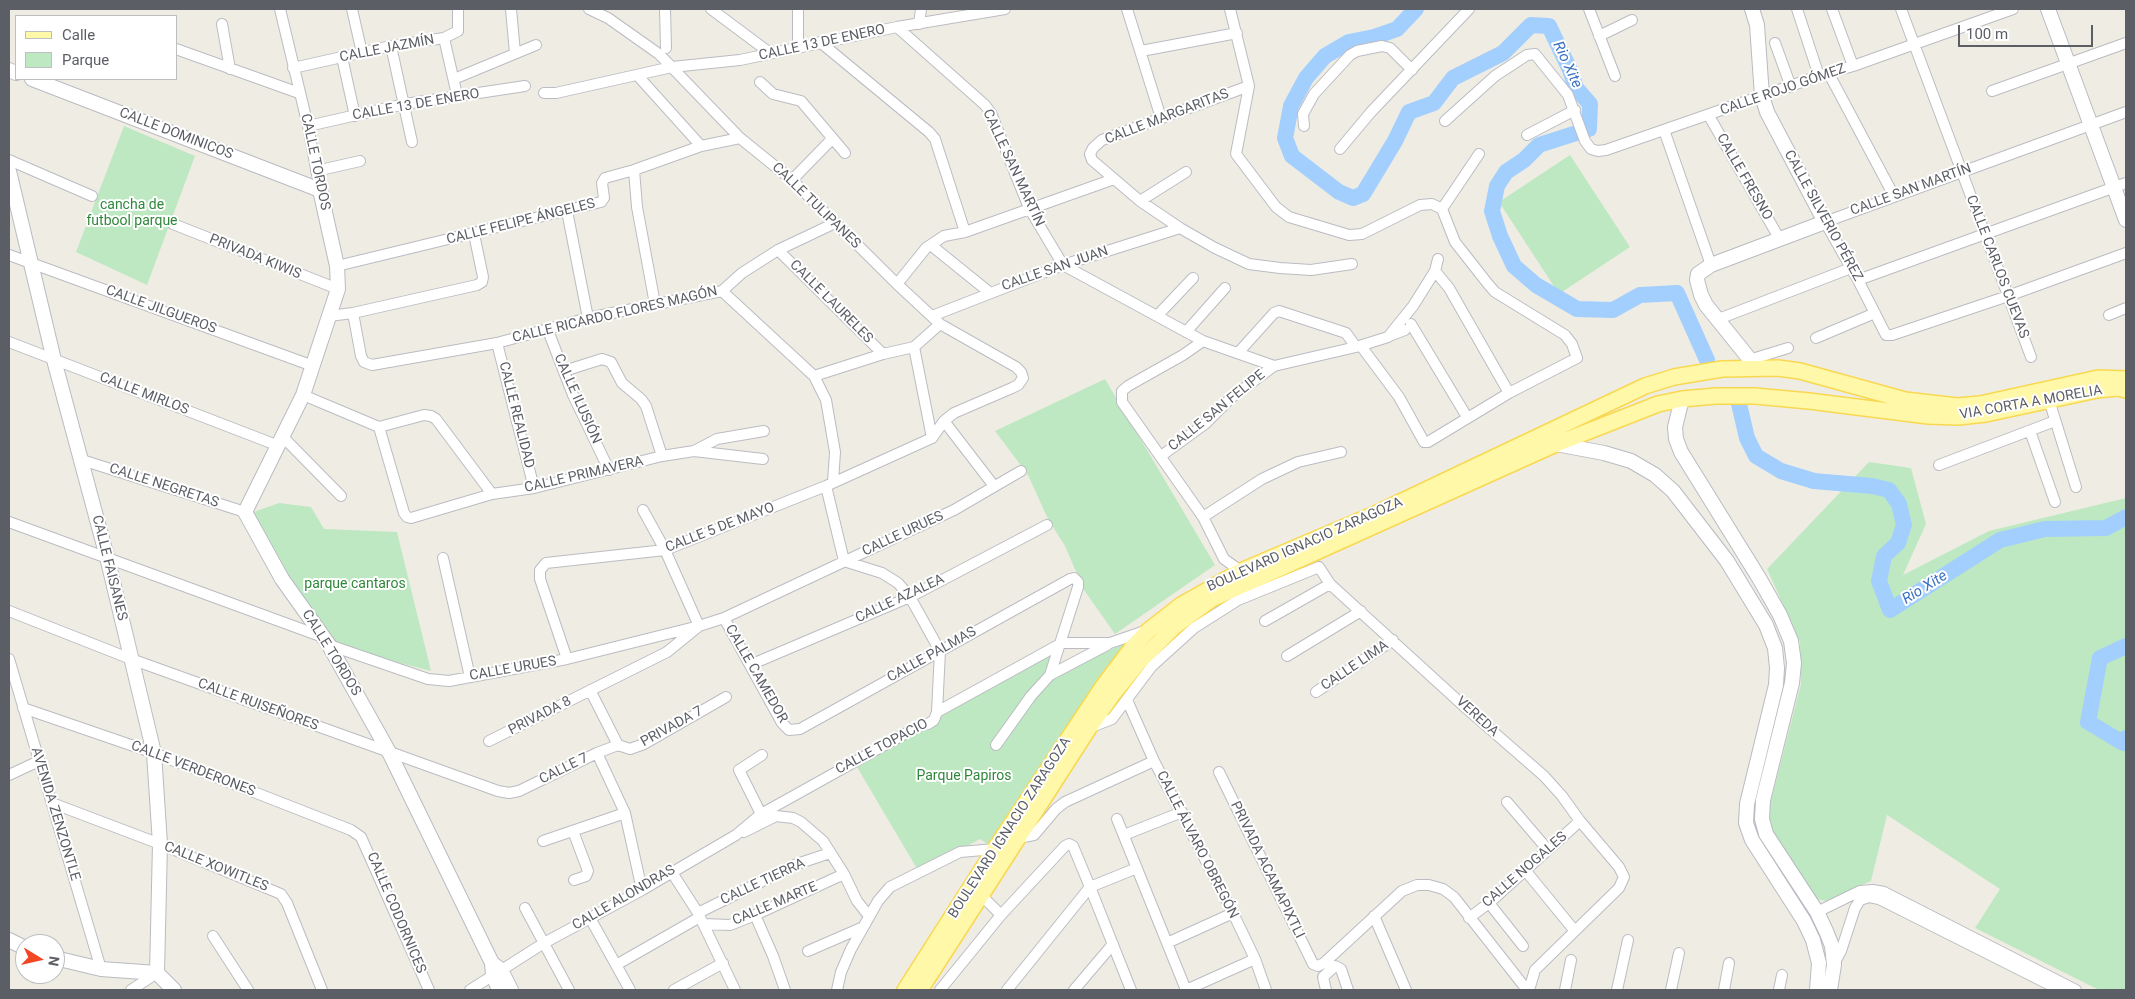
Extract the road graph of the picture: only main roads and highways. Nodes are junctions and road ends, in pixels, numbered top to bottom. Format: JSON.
{"nodes":[{"id":1,"x":2126,"y":379,"type":"edge"},
{"id":2,"x":1849,"y":384,"type":"joint"},
{"id":3,"x":2126,"y":390,"type":"edge"},
{"id":4,"x":1846,"y":406,"type":"joint"},
{"id":5,"x":905,"y":990,"type":"edge"},
{"id":6,"x":920,"y":990,"type":"edge"}],
"edges":[{"from":1,"to":2,"type":"main road","name":"VIA CORTA A MORELIA"},
{"from":2,"to":5,"type":"main road","name":"BOULEVARD IGNACIO ZARAGOZA"},
{"from":3,"to":4,"type":"main road","name":"VIA CORTA A MORELIA"},
{"from":4,"to":6,"type":"main road","name":"BOULEVARD IGNACIO ZARAGOZA"}]}
